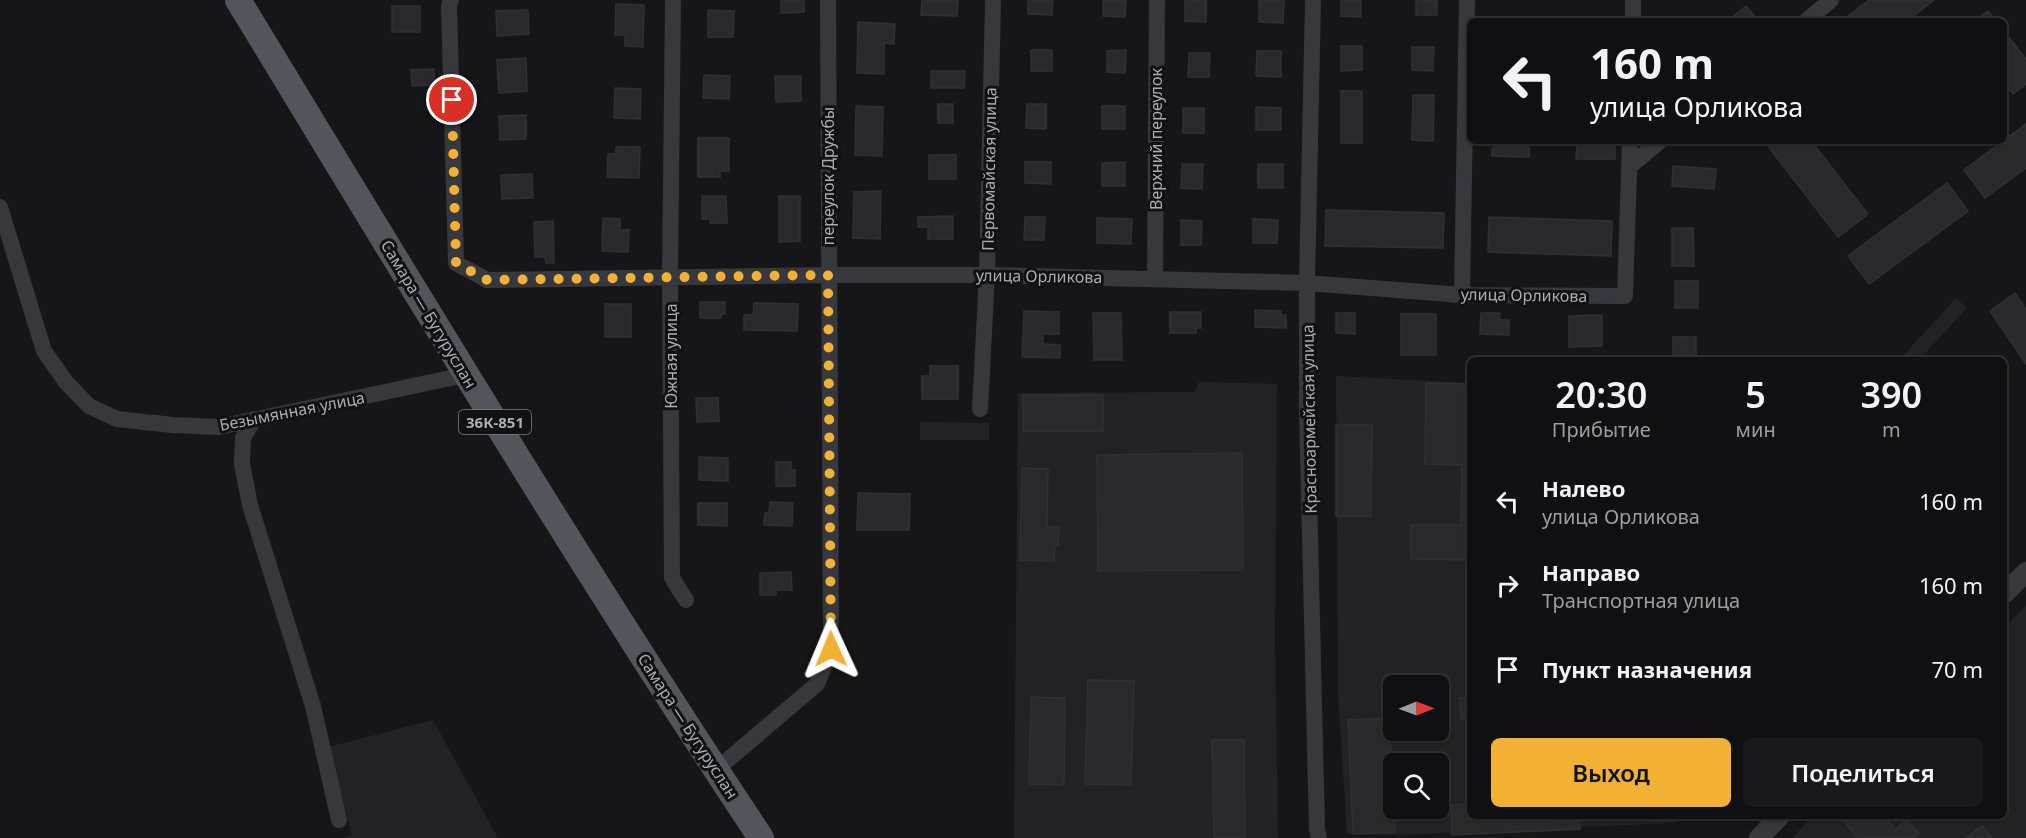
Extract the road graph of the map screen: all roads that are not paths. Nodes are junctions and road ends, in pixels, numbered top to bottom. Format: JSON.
{"nodes":[{"id":1,"x":238,"y":0,"type":"edge"},
{"id":2,"x":451,"y":0,"type":"edge"},
{"id":3,"x":673,"y":0,"type":"edge"},
{"id":4,"x":828,"y":0,"type":"edge"},
{"id":5,"x":993,"y":0,"type":"edge"},
{"id":6,"x":1157,"y":0,"type":"edge"},
{"id":7,"x":1313,"y":0,"type":"edge"},
{"id":8,"x":1467,"y":0,"type":"edge"},
{"id":9,"x":1634,"y":0,"type":"edge"},
{"id":10,"x":1831,"y":0,"type":"edge"},
{"id":11,"x":1633,"y":18,"type":"edge"},
{"id":12,"x":1810,"y":18,"type":"edge"},
{"id":13,"x":1629,"y":144,"type":"edge"},
{"id":14,"x":1656,"y":144,"type":"edge"},
{"id":15,"x":1629,"y":167,"type":"junction"},
{"id":16,"x":0,"y":207,"type":"edge"},
{"id":17,"x":828,"y":275,"type":"junction"},
{"id":18,"x":987,"y":275,"type":"junction"},
{"id":19,"x":670,"y":276,"type":"junction"},
{"id":20,"x":1155,"y":279,"type":"junction"},
{"id":21,"x":1307,"y":283,"type":"junction"},
{"id":22,"x":1462,"y":295,"type":"junction"},
{"id":23,"x":465,"y":375,"type":"junction"},
{"id":24,"x":980,"y":409,"type":"dead end"},
{"id":25,"x":254,"y":419,"type":"junction"},
{"id":26,"x":2026,"y":572,"type":"edge"},
{"id":27,"x":2007,"y":591,"type":"edge"},
{"id":28,"x":686,"y":600,"type":"dead end"},
{"id":29,"x":716,"y":770,"type":"junction"},
{"id":30,"x":1777,"y":819,"type":"edge"},
{"id":31,"x":339,"y":820,"type":"dead end"},
{"id":32,"x":761,"y":838,"type":"edge"},
{"id":33,"x":1320,"y":838,"type":"edge"},
{"id":34,"x":1760,"y":838,"type":"edge"}],
"edges":[{"from":1,"to":23,"type":"main road","name":"Самара — Бугуруслан","number":"36К-851"},
{"from":2,"to":19,"type":"street","name":"улица Орликова"},
{"from":3,"to":19,"type":"street","name":"Южная улица"},
{"from":4,"to":17,"type":"street","name":"переулок Дружбы"},
{"from":5,"to":18,"type":"street","name":"Первомайская улица"},
{"from":6,"to":20,"type":"street","name":"Верхний переулок"},
{"from":7,"to":21,"type":"street","name":"Красноармейская улица"},
{"from":8,"to":22,"type":"street"},
{"from":9,"to":11,"type":"street"},
{"from":10,"to":12,"type":"street"},
{"from":13,"to":15,"type":"street"},
{"from":14,"to":15,"type":"street"},
{"from":15,"to":22,"type":"street","name":"улица Орликова"},
{"from":16,"to":25,"type":"street","name":"Безымянная улица"},
{"from":17,"to":18,"type":"street","name":"улица Орликова"},
{"from":17,"to":19,"type":"street","name":"улица Орликова"},
{"from":17,"to":29,"type":"street","name":"переулок Дружбы"},
{"from":18,"to":20,"type":"street","name":"улица Орликова"},
{"from":18,"to":24,"type":"street","name":"Первомайская улица"},
{"from":19,"to":28,"type":"street","name":"Южная улица"},
{"from":20,"to":21,"type":"street","name":"улица Орликова"},
{"from":21,"to":22,"type":"street","name":"улица Орликова"},
{"from":21,"to":33,"type":"street","name":"Красноармейская улица"},
{"from":23,"to":25,"type":"street","name":"Безымянная улица"},
{"from":23,"to":29,"type":"main road","name":"Самара — Бугуруслан","number":"36К-851"},
{"from":25,"to":31,"type":"street"},
{"from":26,"to":27,"type":"street"},
{"from":29,"to":32,"type":"main road","name":"Самара — Бугуруслан","number":"36К-851"},
{"from":30,"to":34,"type":"street"}]}
